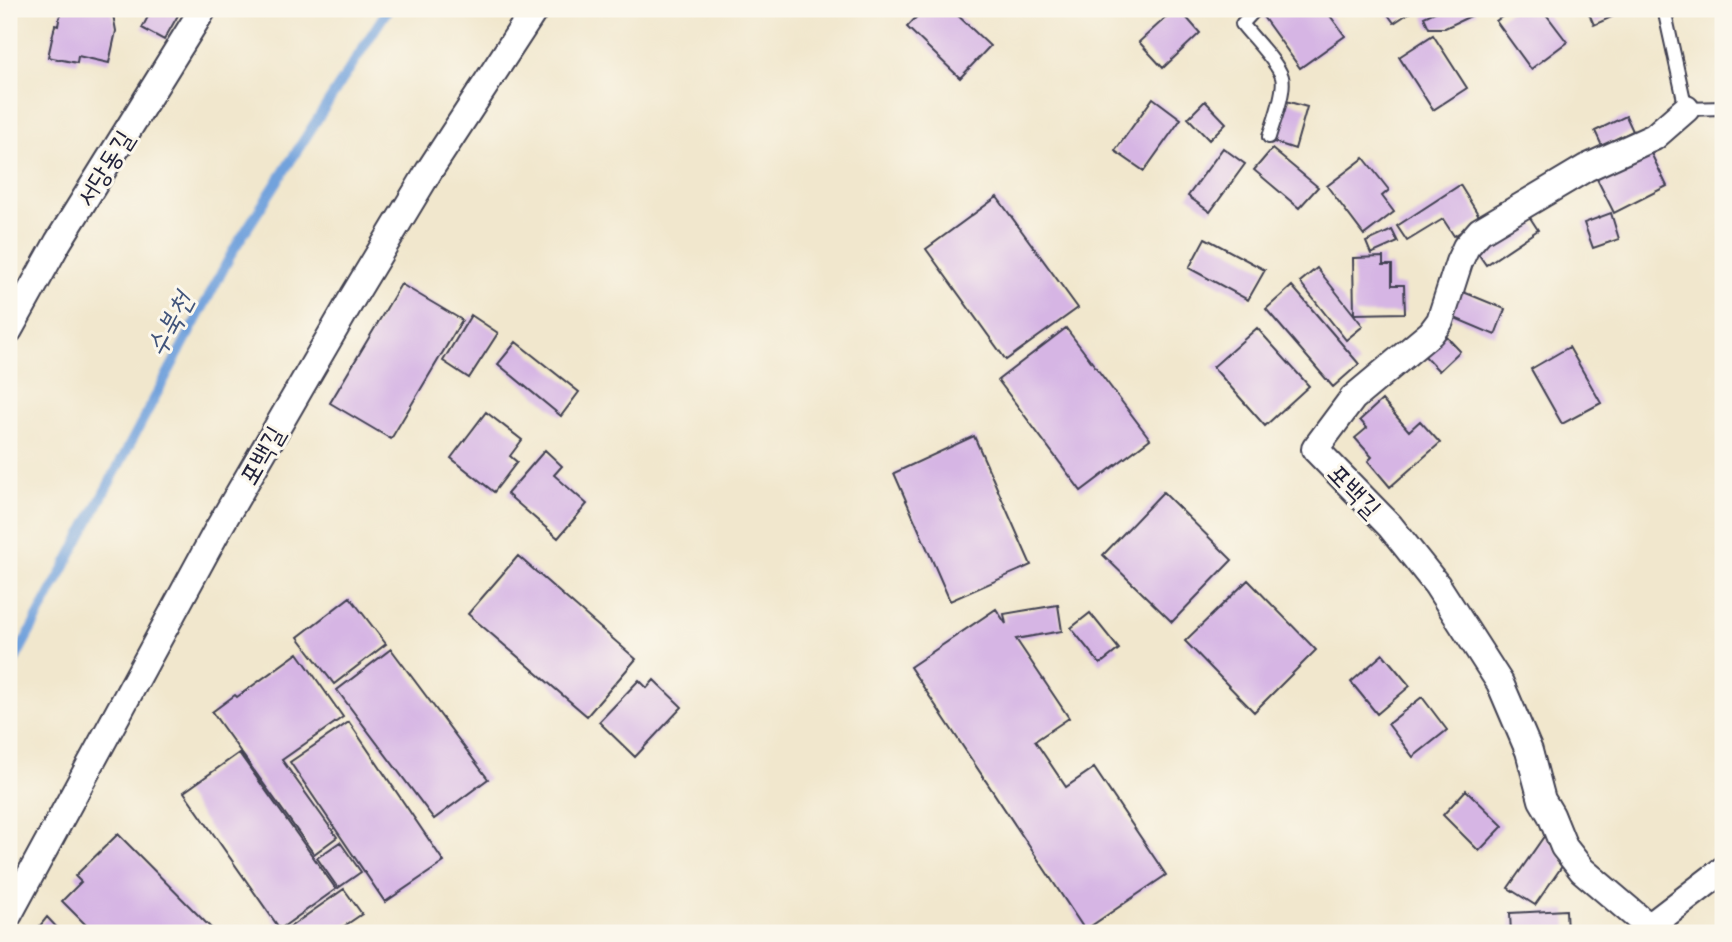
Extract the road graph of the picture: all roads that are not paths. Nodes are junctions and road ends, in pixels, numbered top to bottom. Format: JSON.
{"nodes":[{"id":1,"x":204,"y":9,"type":"edge"},
{"id":2,"x":535,"y":9,"type":"edge"},
{"id":3,"x":1256,"y":9,"type":"edge"},
{"id":4,"x":1664,"y":9,"type":"edge"},
{"id":5,"x":1723,"y":108,"type":"edge"},
{"id":6,"x":1686,"y":109,"type":"junction"},
{"id":7,"x":1269,"y":137,"type":"dead end"},
{"id":8,"x":9,"y":330,"type":"edge"},
{"id":9,"x":1723,"y":870,"type":"edge"},
{"id":10,"x":9,"y":914,"type":"edge"},
{"id":11,"x":1646,"y":930,"type":"edge"}],
"edges":[{"from":1,"to":8,"type":"street","name":"서당동길"},
{"from":2,"to":10,"type":"street","name":"포백길"},
{"from":3,"to":7,"type":"lane"},
{"from":4,"to":6,"type":"lane"},
{"from":5,"to":6,"type":"lane"},
{"from":6,"to":11,"type":"street","name":"포백길"},
{"from":9,"to":11,"type":"street","name":"포백길"}]}
